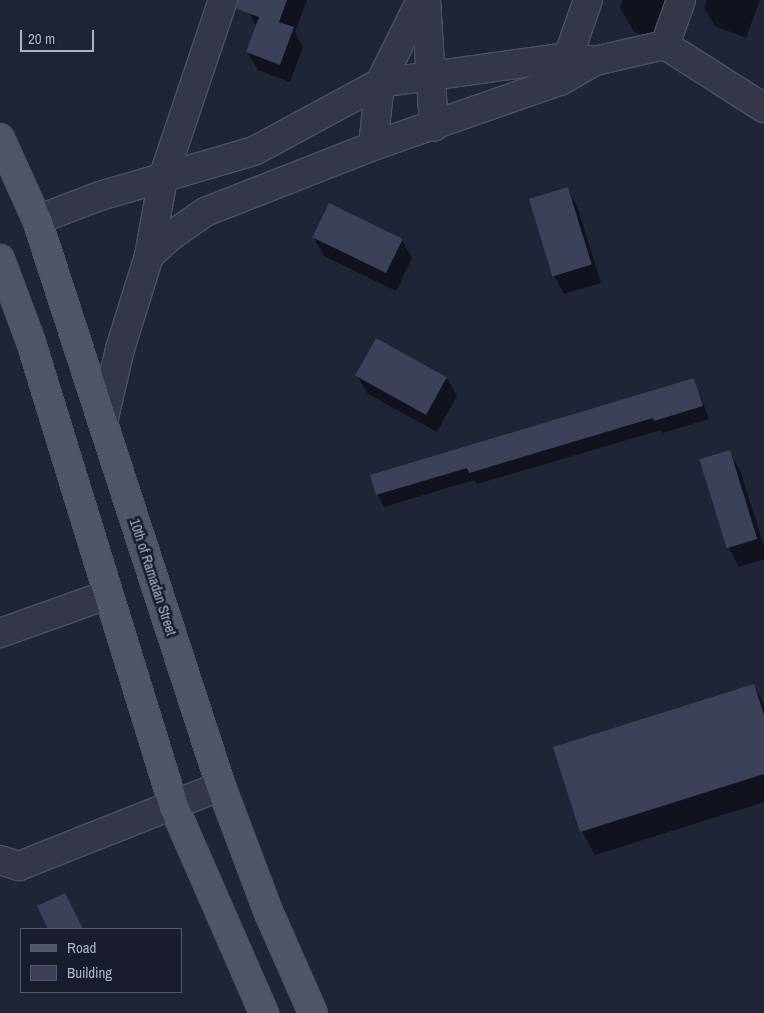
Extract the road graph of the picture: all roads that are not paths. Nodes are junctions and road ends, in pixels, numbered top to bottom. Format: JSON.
{"nodes":[{"id":1,"x":223,"y":0,"type":"edge"},
{"id":2,"x":420,"y":0,"type":"edge"},
{"id":3,"x":426,"y":0,"type":"edge"},
{"id":4,"x":588,"y":0,"type":"edge"},
{"id":5,"x":681,"y":0,"type":"edge"},
{"id":6,"x":665,"y":45,"type":"junction"},
{"id":7,"x":564,"y":69,"type":"junction"},
{"id":8,"x":430,"y":75,"type":"junction"},
{"id":9,"x":380,"y":83,"type":"junction"},
{"id":10,"x":764,"y":108,"type":"edge"},
{"id":11,"x":434,"y":127,"type":"junction"},
{"id":12,"x":0,"y":138,"type":"edge"},
{"id":13,"x":373,"y":146,"type":"junction"},
{"id":14,"x":163,"y":178,"type":"junction"},
{"id":15,"x":37,"y":220,"type":"junction"},
{"id":16,"x":149,"y":256,"type":"junction"},
{"id":17,"x":0,"y":259,"type":"edge"},
{"id":18,"x":103,"y":422,"type":"junction"},
{"id":19,"x":106,"y":595,"type":"junction"},
{"id":20,"x":0,"y":633,"type":"edge"},
{"id":21,"x":221,"y":786,"type":"junction"},
{"id":22,"x":174,"y":807,"type":"junction"},
{"id":23,"x":0,"y":860,"type":"edge"},
{"id":24,"x":264,"y":1013,"type":"edge"},
{"id":25,"x":312,"y":1013,"type":"edge"}],
"edges":[{"from":1,"to":14,"type":"street"},
{"from":2,"to":9,"type":"street"},
{"from":3,"to":8,"type":"street"},
{"from":4,"to":7,"type":"street"},
{"from":5,"to":6,"type":"street"},
{"from":6,"to":7,"type":"street"},
{"from":6,"to":10,"type":"street"},
{"from":7,"to":8,"type":"street"},
{"from":7,"to":11,"type":"street"},
{"from":8,"to":9,"type":"street"},
{"from":8,"to":11,"type":"street"},
{"from":9,"to":13,"type":"street"},
{"from":9,"to":14,"type":"street"},
{"from":11,"to":13,"type":"street"},
{"from":12,"to":15,"type":"main road","name":"10th of Ramadan Street"},
{"from":13,"to":16,"type":"street"},
{"from":14,"to":15,"type":"street"},
{"from":14,"to":16,"type":"street"},
{"from":15,"to":18,"type":"main road","name":"10th of Ramadan Street"},
{"from":16,"to":18,"type":"street"},
{"from":17,"to":19,"type":"main road"},
{"from":18,"to":21,"type":"main road","name":"10th of Ramadan Street"},
{"from":19,"to":20,"type":"street"},
{"from":19,"to":22,"type":"main road"},
{"from":21,"to":22,"type":"street"},
{"from":21,"to":25,"type":"main road","name":"10th of Ramadan Street"},
{"from":22,"to":23,"type":"street"},
{"from":22,"to":24,"type":"main road"}]}
